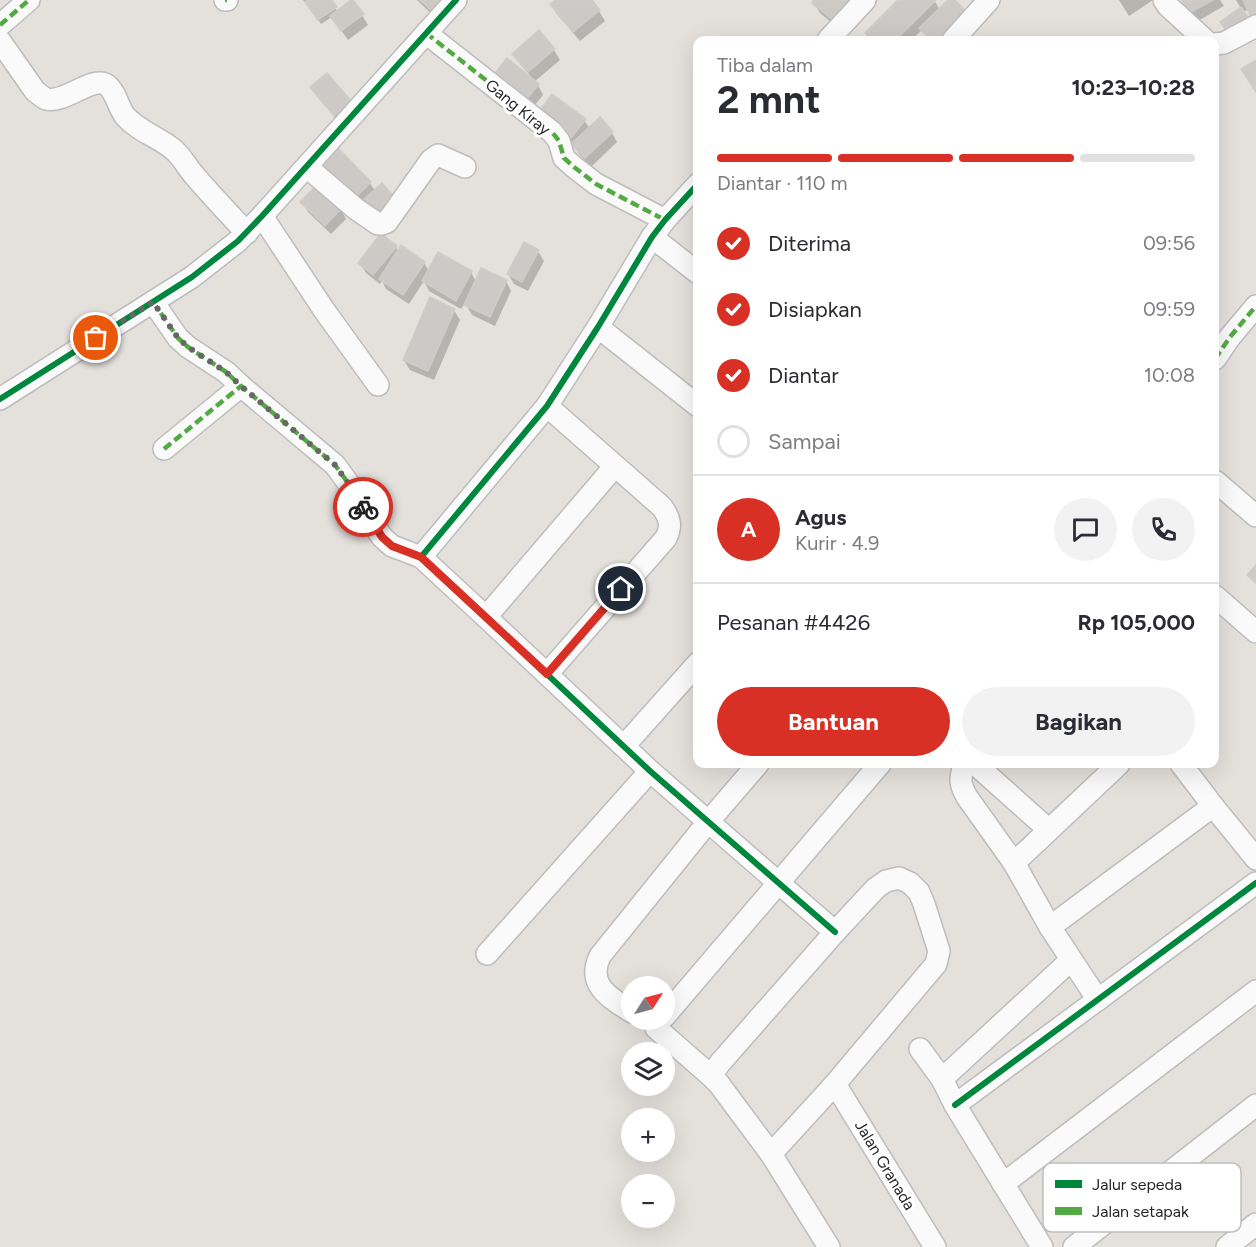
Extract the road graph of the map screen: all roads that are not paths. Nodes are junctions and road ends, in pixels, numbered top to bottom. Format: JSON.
{"nodes":[{"id":1,"x":29,"y":0,"type":"edge"},
{"id":2,"x":456,"y":0,"type":"edge"},
{"id":3,"x":866,"y":0,"type":"edge"},
{"id":4,"x":990,"y":0,"type":"edge"},
{"id":5,"x":1164,"y":0,"type":"edge"},
{"id":6,"x":0,"y":25,"type":"edge"},
{"id":7,"x":1256,"y":26,"type":"edge"},
{"id":8,"x":426,"y":33,"type":"junction"},
{"id":9,"x":832,"y":36,"type":"edge"},
{"id":10,"x":957,"y":36,"type":"edge"},
{"id":11,"x":1201,"y":36,"type":"edge"},
{"id":12,"x":0,"y":41,"type":"edge"},
{"id":13,"x":1219,"y":44,"type":"edge"},
{"id":14,"x":307,"y":167,"type":"junction"},
{"id":15,"x":465,"y":167,"type":"dead end"},
{"id":16,"x":693,"y":190,"type":"edge"},
{"id":17,"x":262,"y":216,"type":"junction"},
{"id":18,"x":658,"y":228,"type":"junction"},
{"id":19,"x":247,"y":233,"type":"junction"},
{"id":20,"x":693,"y":267,"type":"edge"},
{"id":21,"x":153,"y":302,"type":"junction"},
{"id":22,"x":1256,"y":306,"type":"edge"},
{"id":23,"x":598,"y":327,"type":"junction"},
{"id":24,"x":1219,"y":352,"type":"edge"},
{"id":25,"x":378,"y":385,"type":"dead end"},
{"id":26,"x":241,"y":386,"type":"junction"},
{"id":27,"x":0,"y":399,"type":"edge"},
{"id":28,"x":693,"y":402,"type":"edge"},
{"id":29,"x":547,"y":406,"type":"junction"},
{"id":30,"x":164,"y":449,"type":"dead end"},
{"id":31,"x":615,"y":466,"type":"junction"},
{"id":32,"x":1219,"y":484,"type":"edge"},
{"id":33,"x":1256,"y":516,"type":"edge"},
{"id":34,"x":421,"y":557,"type":"junction"},
{"id":35,"x":1219,"y":600,"type":"edge"},
{"id":36,"x":486,"y":617,"type":"junction"},
{"id":37,"x":1256,"y":632,"type":"edge"},
{"id":38,"x":693,"y":669,"type":"edge"},
{"id":39,"x":547,"y":674,"type":"junction"},
{"id":40,"x":624,"y":746,"type":"junction"},
{"id":41,"x":755,"y":768,"type":"edge"},
{"id":42,"x":877,"y":768,"type":"edge"},
{"id":43,"x":963,"y":768,"type":"edge"},
{"id":44,"x":979,"y":768,"type":"edge"},
{"id":45,"x":1115,"y":768,"type":"edge"},
{"id":46,"x":1184,"y":768,"type":"edge"},
{"id":47,"x":650,"y":771,"type":"junction"},
{"id":48,"x":1213,"y":806,"type":"junction"},
{"id":49,"x":708,"y":822,"type":"junction"},
{"id":50,"x":1049,"y":830,"type":"junction"},
{"id":51,"x":1256,"y":859,"type":"edge"},
{"id":52,"x":1014,"y":863,"type":"junction"},
{"id":53,"x":778,"y":883,"type":"junction"},
{"id":54,"x":1256,"y":883,"type":"edge"},
{"id":55,"x":1050,"y":927,"type":"junction"},
{"id":56,"x":835,"y":932,"type":"junction"},
{"id":57,"x":487,"y":954,"type":"dead end"},
{"id":58,"x":1071,"y":960,"type":"junction"},
{"id":59,"x":1256,"y":991,"type":"edge"},
{"id":60,"x":675,"y":1000,"type":"edge"},
{"id":61,"x":1098,"y":1000,"type":"junction"},
{"id":62,"x":621,"y":1005,"type":"edge"},
{"id":63,"x":666,"y":1030,"type":"edge"},
{"id":64,"x":920,"y":1049,"type":"dead end"},
{"id":65,"x":711,"y":1076,"type":"junction"},
{"id":66,"x":942,"y":1079,"type":"junction"},
{"id":67,"x":835,"y":1084,"type":"junction"},
{"id":68,"x":955,"y":1105,"type":"junction"},
{"id":69,"x":1256,"y":1105,"type":"edge"},
{"id":70,"x":771,"y":1154,"type":"junction"},
{"id":71,"x":1182,"y":1163,"type":"edge"},
{"id":72,"x":1003,"y":1184,"type":"junction"},
{"id":73,"x":1256,"y":1224,"type":"edge"},
{"id":74,"x":1093,"y":1232,"type":"edge"},
{"id":75,"x":820,"y":1243,"type":"edge"},
{"id":76,"x":935,"y":1247,"type":"edge"},
{"id":77,"x":1042,"y":1247,"type":"edge"},
{"id":78,"x":1074,"y":1247,"type":"edge"},
{"id":79,"x":1227,"y":1247,"type":"edge"}],
"edges":[{"from":1,"to":6,"type":"street"},
{"from":2,"to":8,"type":"street"},
{"from":3,"to":9,"type":"street"},
{"from":4,"to":10,"type":"street"},
{"from":5,"to":11,"type":"street"},
{"from":7,"to":13,"type":"street"},
{"from":8,"to":14,"type":"street"},
{"from":8,"to":18,"type":"street","name":"Gang Kiray"},
{"from":12,"to":19,"type":"street"},
{"from":14,"to":15,"type":"street"},
{"from":14,"to":17,"type":"street"},
{"from":16,"to":18,"type":"street"},
{"from":17,"to":19,"type":"street"},
{"from":17,"to":25,"type":"street"},
{"from":18,"to":20,"type":"street","name":"Gang Kiray"},
{"from":18,"to":23,"type":"street"},
{"from":19,"to":21,"type":"street"},
{"from":21,"to":26,"type":"street"},
{"from":21,"to":27,"type":"street"},
{"from":22,"to":24,"type":"street"},
{"from":23,"to":28,"type":"street"},
{"from":23,"to":29,"type":"street"},
{"from":26,"to":30,"type":"street"},
{"from":26,"to":34,"type":"street"},
{"from":29,"to":31,"type":"street"},
{"from":29,"to":34,"type":"street"},
{"from":31,"to":36,"type":"street"},
{"from":31,"to":39,"type":"street"},
{"from":32,"to":33,"type":"street"},
{"from":34,"to":36,"type":"street"},
{"from":35,"to":37,"type":"street"},
{"from":36,"to":39,"type":"street"},
{"from":38,"to":40,"type":"street"},
{"from":39,"to":40,"type":"street"},
{"from":40,"to":47,"type":"street"},
{"from":41,"to":49,"type":"street"},
{"from":42,"to":53,"type":"street"},
{"from":43,"to":52,"type":"street"},
{"from":44,"to":50,"type":"street"},
{"from":45,"to":50,"type":"street"},
{"from":46,"to":48,"type":"street"},
{"from":47,"to":49,"type":"street"},
{"from":47,"to":57,"type":"street"},
{"from":48,"to":51,"type":"street"},
{"from":48,"to":55,"type":"street"},
{"from":49,"to":53,"type":"street"},
{"from":49,"to":62,"type":"street"},
{"from":50,"to":52,"type":"street"},
{"from":52,"to":55,"type":"street"},
{"from":53,"to":56,"type":"street"},
{"from":53,"to":60,"type":"street"},
{"from":54,"to":61,"type":"street"},
{"from":55,"to":58,"type":"street"},
{"from":56,"to":65,"type":"street"},
{"from":56,"to":67,"type":"street"},
{"from":58,"to":61,"type":"street"},
{"from":58,"to":66,"type":"street"},
{"from":59,"to":72,"type":"street"},
{"from":61,"to":68,"type":"street"},
{"from":63,"to":65,"type":"street"},
{"from":64,"to":66,"type":"street"},
{"from":65,"to":70,"type":"street"},
{"from":66,"to":68,"type":"street"},
{"from":67,"to":70,"type":"street"},
{"from":67,"to":76,"type":"street","name":"Jalan Granada"},
{"from":68,"to":72,"type":"street"},
{"from":69,"to":71,"type":"street"},
{"from":70,"to":75,"type":"street"},
{"from":72,"to":77,"type":"street"},
{"from":73,"to":79,"type":"street"},
{"from":74,"to":78,"type":"street"}]}
